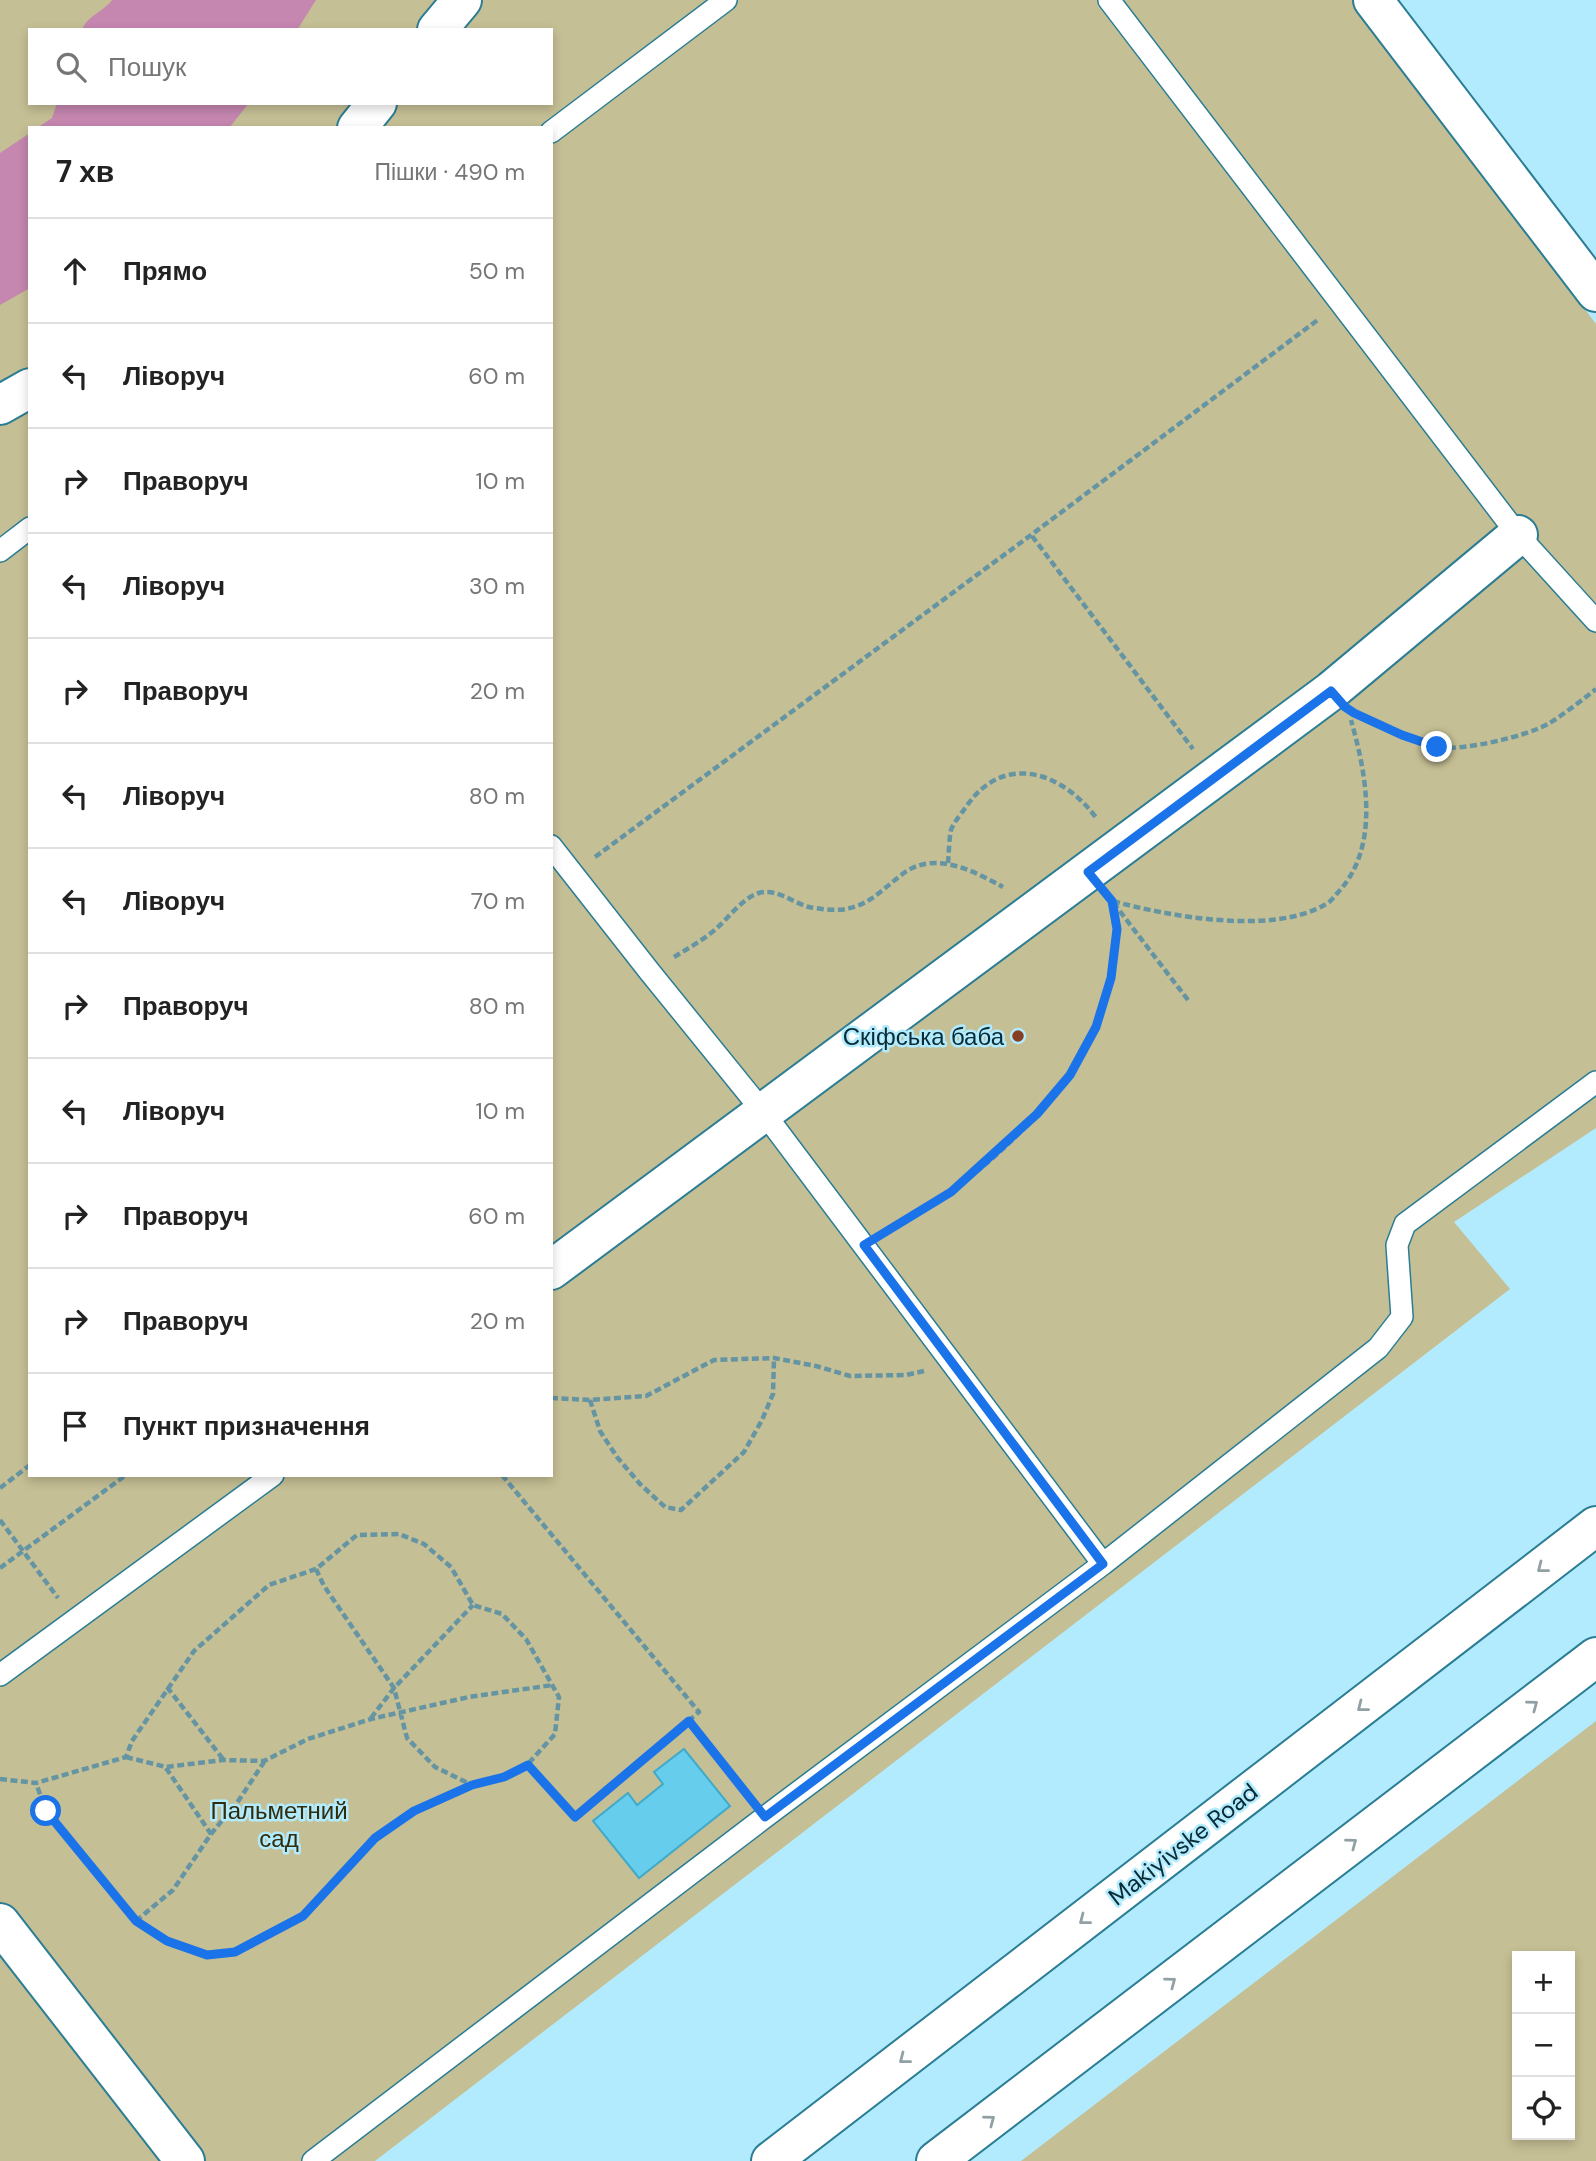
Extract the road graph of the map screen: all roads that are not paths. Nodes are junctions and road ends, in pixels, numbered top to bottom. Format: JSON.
{"nodes":[{"id":1,"x":462,"y":0,"type":"edge"},
{"id":2,"x":726,"y":0,"type":"edge"},
{"id":3,"x":1109,"y":0,"type":"edge"},
{"id":4,"x":1373,"y":0,"type":"edge"},
{"id":5,"x":439,"y":28,"type":"edge"},
{"id":6,"x":375,"y":105,"type":"edge"},
{"id":7,"x":359,"y":126,"type":"edge"},
{"id":8,"x":553,"y":130,"type":"edge"},
{"id":9,"x":1596,"y":292,"type":"edge"},
{"id":10,"x":28,"y":389,"type":"edge"},
{"id":11,"x":0,"y":405,"type":"edge"},
{"id":12,"x":28,"y":530,"type":"edge"},
{"id":13,"x":1518,"y":535,"type":"junction"},
{"id":14,"x":0,"y":551,"type":"edge"},
{"id":15,"x":1596,"y":621,"type":"edge"},
{"id":16,"x":553,"y":849,"type":"edge"},
{"id":17,"x":1596,"y":1082,"type":"edge"},
{"id":18,"x":764,"y":1113,"type":"junction"},
{"id":19,"x":553,"y":1269,"type":"edge"},
{"id":20,"x":270,"y":1477,"type":"edge"},
{"id":21,"x":1596,"y":1526,"type":"edge"},
{"id":22,"x":1103,"y":1564,"type":"junction"},
{"id":23,"x":1596,"y":1657,"type":"edge"},
{"id":24,"x":0,"y":1675,"type":"edge"},
{"id":25,"x":0,"y":1923,"type":"edge"},
{"id":26,"x":185,"y":2161,"type":"edge"},
{"id":27,"x":313,"y":2161,"type":"edge"},
{"id":28,"x":771,"y":2161,"type":"edge"},
{"id":29,"x":936,"y":2161,"type":"edge"}],
"edges":[{"from":1,"to":5,"type":"street"},
{"from":2,"to":8,"type":"lane"},
{"from":3,"to":13,"type":"lane"},
{"from":4,"to":9,"type":"street"},
{"from":6,"to":7,"type":"street"},
{"from":10,"to":11,"type":"street"},
{"from":12,"to":14,"type":"lane"},
{"from":13,"to":15,"type":"lane"},
{"from":13,"to":18,"type":"street"},
{"from":16,"to":18,"type":"lane"},
{"from":17,"to":22,"type":"lane"},
{"from":18,"to":19,"type":"street"},
{"from":18,"to":22,"type":"lane"},
{"from":20,"to":24,"type":"lane"},
{"from":21,"to":28,"type":"street","name":"Makiyivske Road","one_way":true},
{"from":22,"to":27,"type":"lane"},
{"from":29,"to":23,"type":"street","one_way":true},
{"from":25,"to":26,"type":"street"}]}
